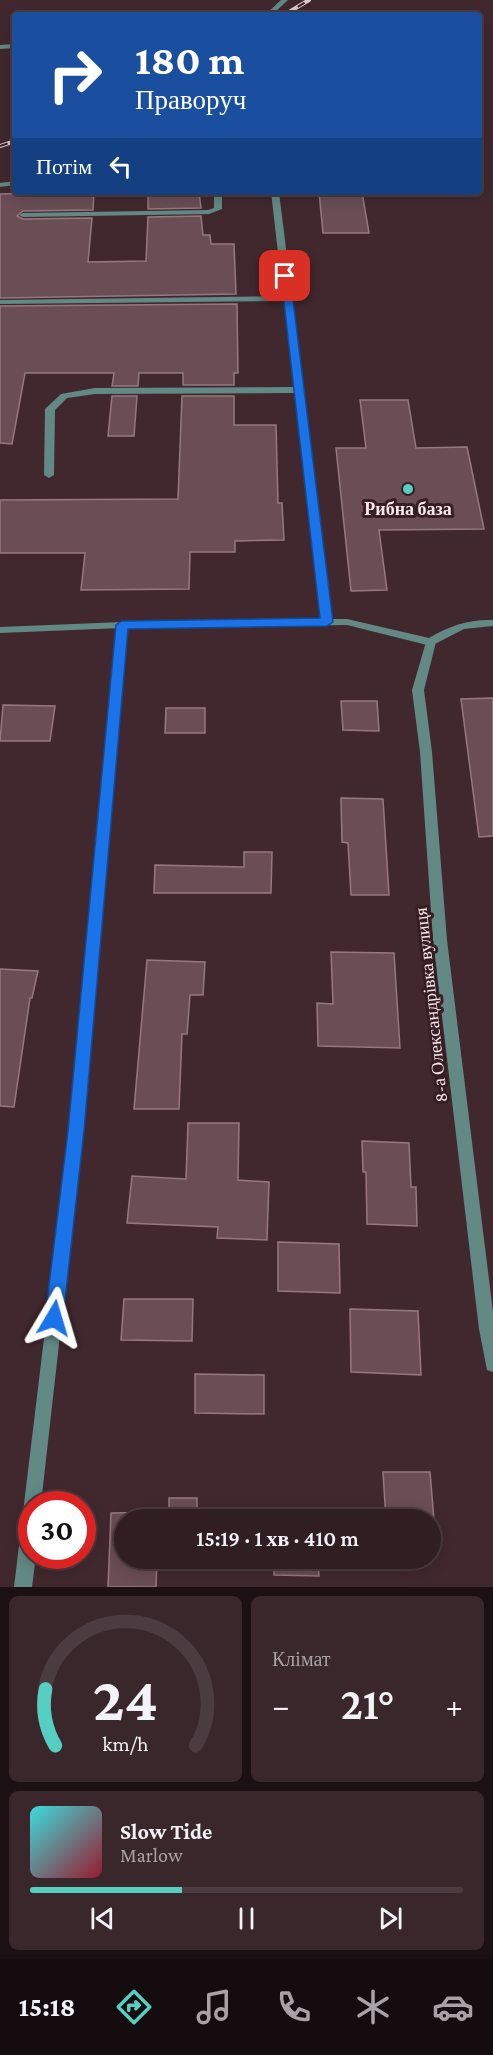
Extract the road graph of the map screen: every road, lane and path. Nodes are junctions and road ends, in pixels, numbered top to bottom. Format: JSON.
{"nodes":[{"id":1,"x":285,"y":0,"type":"edge"},
{"id":2,"x":271,"y":12,"type":"edge"},
{"id":3,"x":218,"y":195,"type":"edge"},
{"id":4,"x":275,"y":195,"type":"edge"},
{"id":5,"x":23,"y":215,"type":"dead end"},
{"id":6,"x":288,"y":298,"type":"junction"},
{"id":7,"x":0,"y":302,"type":"edge"},
{"id":8,"x":299,"y":390,"type":"junction"},
{"id":9,"x":49,"y":475,"type":"dead end"},
{"id":10,"x":327,"y":622,"type":"junction"},
{"id":11,"x":493,"y":623,"type":"edge"},
{"id":12,"x":122,"y":625,"type":"junction"},
{"id":13,"x":0,"y":630,"type":"edge"},
{"id":14,"x":431,"y":642,"type":"junction"},
{"id":15,"x":490,"y":1329,"type":"edge"},
{"id":16,"x":493,"y":1364,"type":"edge"},
{"id":17,"x":34,"y":1491,"type":"edge"},
{"id":18,"x":24,"y":1569,"type":"edge"},
{"id":19,"x":22,"y":1587,"type":"edge"}],
"edges":[{"from":1,"to":2,"type":"street"},
{"from":3,"to":5,"type":"street"},
{"from":4,"to":6,"type":"street"},
{"from":6,"to":7,"type":"street"},
{"from":6,"to":8,"type":"street"},
{"from":8,"to":9,"type":"street"},
{"from":8,"to":10,"type":"street"},
{"from":10,"to":12,"type":"street"},
{"from":10,"to":14,"type":"street"},
{"from":11,"to":14,"type":"street"},
{"from":12,"to":13,"type":"street"},
{"from":12,"to":17,"type":"street"},
{"from":14,"to":15,"type":"street","name":"8-а Олександрівка вулиця"},
{"from":15,"to":16,"type":"street","name":"8-а Олександрівка вулиця"},
{"from":18,"to":19,"type":"street"}]}
